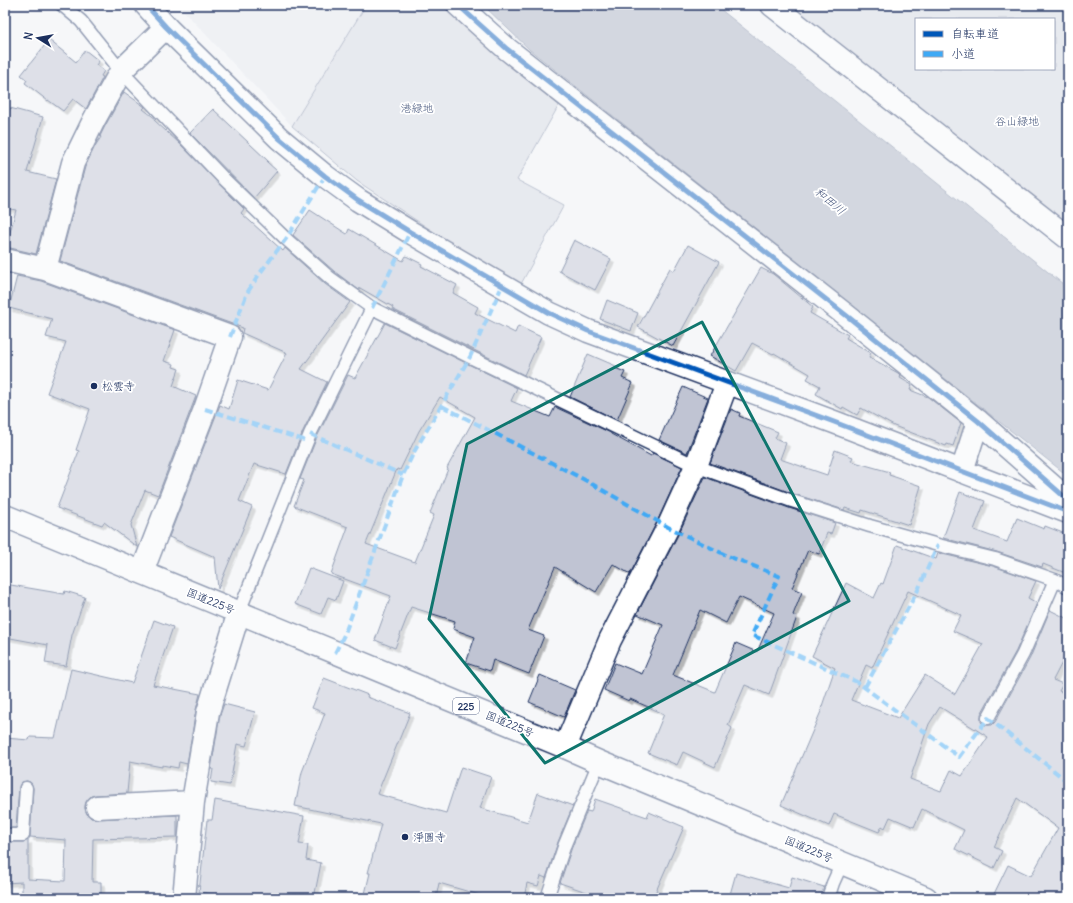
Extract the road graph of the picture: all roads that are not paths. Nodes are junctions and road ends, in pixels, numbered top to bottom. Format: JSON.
{"nodes":[{"id":1,"x":62,"y":5,"type":"edge"},
{"id":2,"x":146,"y":5,"type":"edge"},
{"id":3,"x":458,"y":5,"type":"edge"},
{"id":4,"x":772,"y":5,"type":"edge"},
{"id":5,"x":166,"y":27,"type":"junction"},
{"id":6,"x":121,"y":71,"type":"junction"},
{"id":7,"x":1068,"y":238,"type":"edge"},
{"id":8,"x":5,"y":260,"type":"edge"},
{"id":9,"x":45,"y":269,"type":"junction"},
{"id":10,"x":372,"y":308,"type":"junction"},
{"id":11,"x":727,"y":383,"type":"junction"},
{"id":12,"x":978,"y":422,"type":"junction"},
{"id":13,"x":696,"y":466,"type":"junction"},
{"id":14,"x":962,"y":471,"type":"junction"},
{"id":15,"x":1068,"y":500,"type":"edge"},
{"id":16,"x":1068,"y":512,"type":"edge"},
{"id":17,"x":5,"y":516,"type":"edge"},
{"id":18,"x":142,"y":572,"type":"junction"},
{"id":19,"x":1055,"y":580,"type":"junction"},
{"id":20,"x":1068,"y":587,"type":"edge"},
{"id":21,"x":239,"y":612,"type":"junction"},
{"id":22,"x":988,"y":718,"type":"dead end"},
{"id":23,"x":565,"y":746,"type":"junction"},
{"id":24,"x":599,"y":762,"type":"junction"},
{"id":25,"x":26,"y":788,"type":"dead end"},
{"id":26,"x":193,"y":802,"type":"junction"},
{"id":27,"x":97,"y":807,"type":"dead end"},
{"id":28,"x":5,"y":835,"type":"edge"},
{"id":29,"x":842,"y":863,"type":"junction"},
{"id":30,"x":184,"y":898,"type":"edge"},
{"id":31,"x":547,"y":898,"type":"edge"},
{"id":32,"x":828,"y":898,"type":"edge"},
{"id":33,"x":926,"y":898,"type":"edge"}],
"edges":[{"from":1,"to":6,"type":"lane"},
{"from":2,"to":5,"type":"main road"},
{"from":3,"to":12,"type":"main road"},
{"from":4,"to":7,"type":"main road"},
{"from":5,"to":6,"type":"main road"},
{"from":5,"to":11,"type":"main road"},
{"from":6,"to":9,"type":"main road"},
{"from":6,"to":10,"type":"lane"},
{"from":8,"to":9,"type":"main road"},
{"from":9,"to":18,"type":"main road"},
{"from":10,"to":13,"type":"lane"},
{"from":10,"to":21,"type":"lane"},
{"from":11,"to":13,"type":"main road"},
{"from":11,"to":14,"type":"main road"},
{"from":12,"to":14,"type":"main road"},
{"from":12,"to":15,"type":"main road"},
{"from":13,"to":19,"type":"lane"},
{"from":13,"to":23,"type":"main road"},
{"from":14,"to":16,"type":"main road"},
{"from":17,"to":18,"type":"main road","name":"国道225号","number":"225"},
{"from":18,"to":21,"type":"main road","name":"国道225号","number":"225"},
{"from":19,"to":20,"type":"lane"},
{"from":19,"to":22,"type":"lane"},
{"from":21,"to":23,"type":"main road","name":"国道225号","number":"225"},
{"from":21,"to":26,"type":"main road"},
{"from":23,"to":24,"type":"main road","name":"国道225号","number":"225"},
{"from":24,"to":29,"type":"main road","name":"国道225号","number":"225"},
{"from":24,"to":31,"type":"lane"},
{"from":25,"to":28,"type":"lane"},
{"from":26,"to":27,"type":"main road"},
{"from":26,"to":30,"type":"main road"},
{"from":29,"to":32,"type":"lane"},
{"from":29,"to":33,"type":"main road","name":"国道225号","number":"225"}]}
